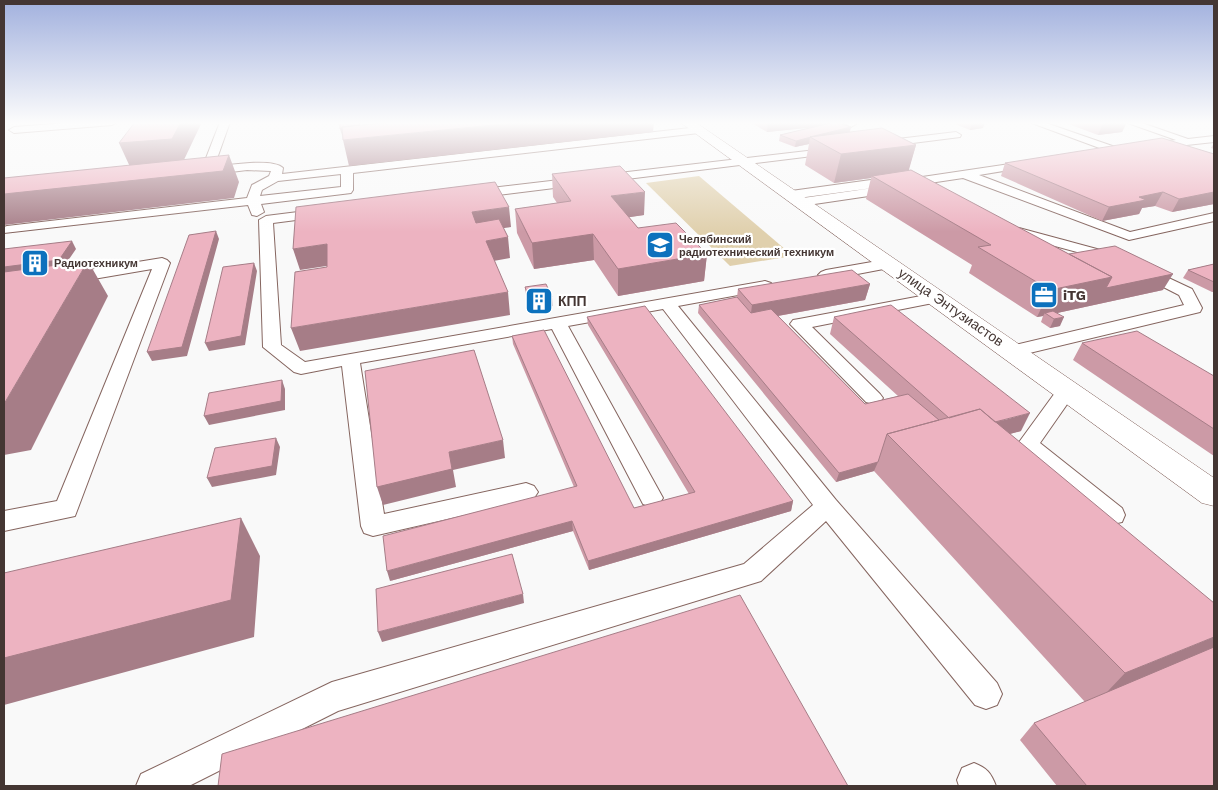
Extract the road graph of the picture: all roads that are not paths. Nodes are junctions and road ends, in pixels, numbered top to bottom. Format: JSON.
{"nodes":[{"id":1,"x":211,"y":159,"type":"edge"},
{"id":2,"x":440,"y":159,"type":"edge"},
{"id":3,"x":739,"y":159,"type":"edge"},
{"id":4,"x":767,"y":159,"type":"edge"},
{"id":5,"x":743,"y":162,"type":"junction"},
{"id":6,"x":1041,"y":163,"type":"edge"},
{"id":7,"x":347,"y":171,"type":"junction"},
{"id":8,"x":965,"y":174,"type":"junction"},
{"id":9,"x":275,"y":178,"type":"junction"},
{"id":10,"x":917,"y":181,"type":"junction"},
{"id":11,"x":933,"y":190,"type":"edge"},
{"id":12,"x":463,"y":195,"type":"edge"},
{"id":13,"x":796,"y":199,"type":"junction"},
{"id":14,"x":253,"y":201,"type":"junction"},
{"id":15,"x":335,"y":211,"type":"edge"},
{"id":16,"x":1214,"y":217,"type":"edge"},
{"id":17,"x":266,"y":220,"type":"junction"},
{"id":18,"x":7,"y":230,"type":"edge"},
{"id":19,"x":1019,"y":232,"type":"edge"},
{"id":20,"x":889,"y":264,"type":"junction"},
{"id":21,"x":804,"y":278,"type":"edge"},
{"id":22,"x":52,"y":281,"type":"edge"},
{"id":23,"x":786,"y":282,"type":"edge"},
{"id":24,"x":937,"y":298,"type":"junction"},
{"id":25,"x":667,"y":303,"type":"junction"},
{"id":26,"x":557,"y":323,"type":"junction"},
{"id":27,"x":1012,"y":351,"type":"junction"},
{"id":28,"x":350,"y":359,"type":"junction"},
{"id":29,"x":1067,"y":390,"type":"junction"},
{"id":30,"x":874,"y":398,"type":"dead end"},
{"id":31,"x":526,"y":492,"type":"dead end"},
{"id":32,"x":1214,"y":494,"type":"edge"},
{"id":33,"x":651,"y":498,"type":"dead end"},
{"id":34,"x":827,"y":506,"type":"junction"},
{"id":35,"x":1114,"y":515,"type":"dead end"},
{"id":36,"x":4,"y":520,"type":"edge"},
{"id":37,"x":986,"y":694,"type":"dead end"},
{"id":38,"x":153,"y":786,"type":"edge"}],
"edges":[{"from":1,"to":9,"type":"lane"},
{"from":2,"to":7,"type":"lane"},
{"from":3,"to":5,"type":"main road","name":"улица Энтузиастов"},
{"from":4,"to":5,"type":"lane"},
{"from":5,"to":12,"type":"lane"},
{"from":5,"to":13,"type":"main road","name":"улица Энтузиастов"},
{"from":6,"to":8,"type":"lane"},
{"from":7,"to":9,"type":"lane"},
{"from":7,"to":14,"type":"lane"},
{"from":8,"to":10,"type":"lane"},
{"from":8,"to":16,"type":"lane"},
{"from":9,"to":14,"type":"lane"},
{"from":10,"to":11,"type":"lane"},
{"from":10,"to":13,"type":"lane"},
{"from":13,"to":20,"type":"main road","name":"улица Энтузиастов"},
{"from":14,"to":17,"type":"lane"},
{"from":14,"to":18,"type":"lane"},
{"from":15,"to":17,"type":"lane"},
{"from":17,"to":28,"type":"lane"},
{"from":19,"to":27,"type":"lane"},
{"from":20,"to":21,"type":"lane"},
{"from":20,"to":24,"type":"main road","name":"улица Энтузиастов"},
{"from":22,"to":36,"type":"lane"},
{"from":23,"to":25,"type":"lane"},
{"from":24,"to":27,"type":"main road","name":"улица Энтузиастов"},
{"from":24,"to":30,"type":"lane"},
{"from":25,"to":26,"type":"lane"},
{"from":25,"to":34,"type":"lane"},
{"from":26,"to":28,"type":"lane"},
{"from":26,"to":33,"type":"lane"},
{"from":27,"to":29,"type":"main road","name":"улица Энтузиастов"},
{"from":28,"to":31,"type":"lane"},
{"from":29,"to":32,"type":"main road","name":"улица Энтузиастов"},
{"from":29,"to":35,"type":"lane"},
{"from":34,"to":37,"type":"lane"},
{"from":34,"to":38,"type":"lane"}]}
